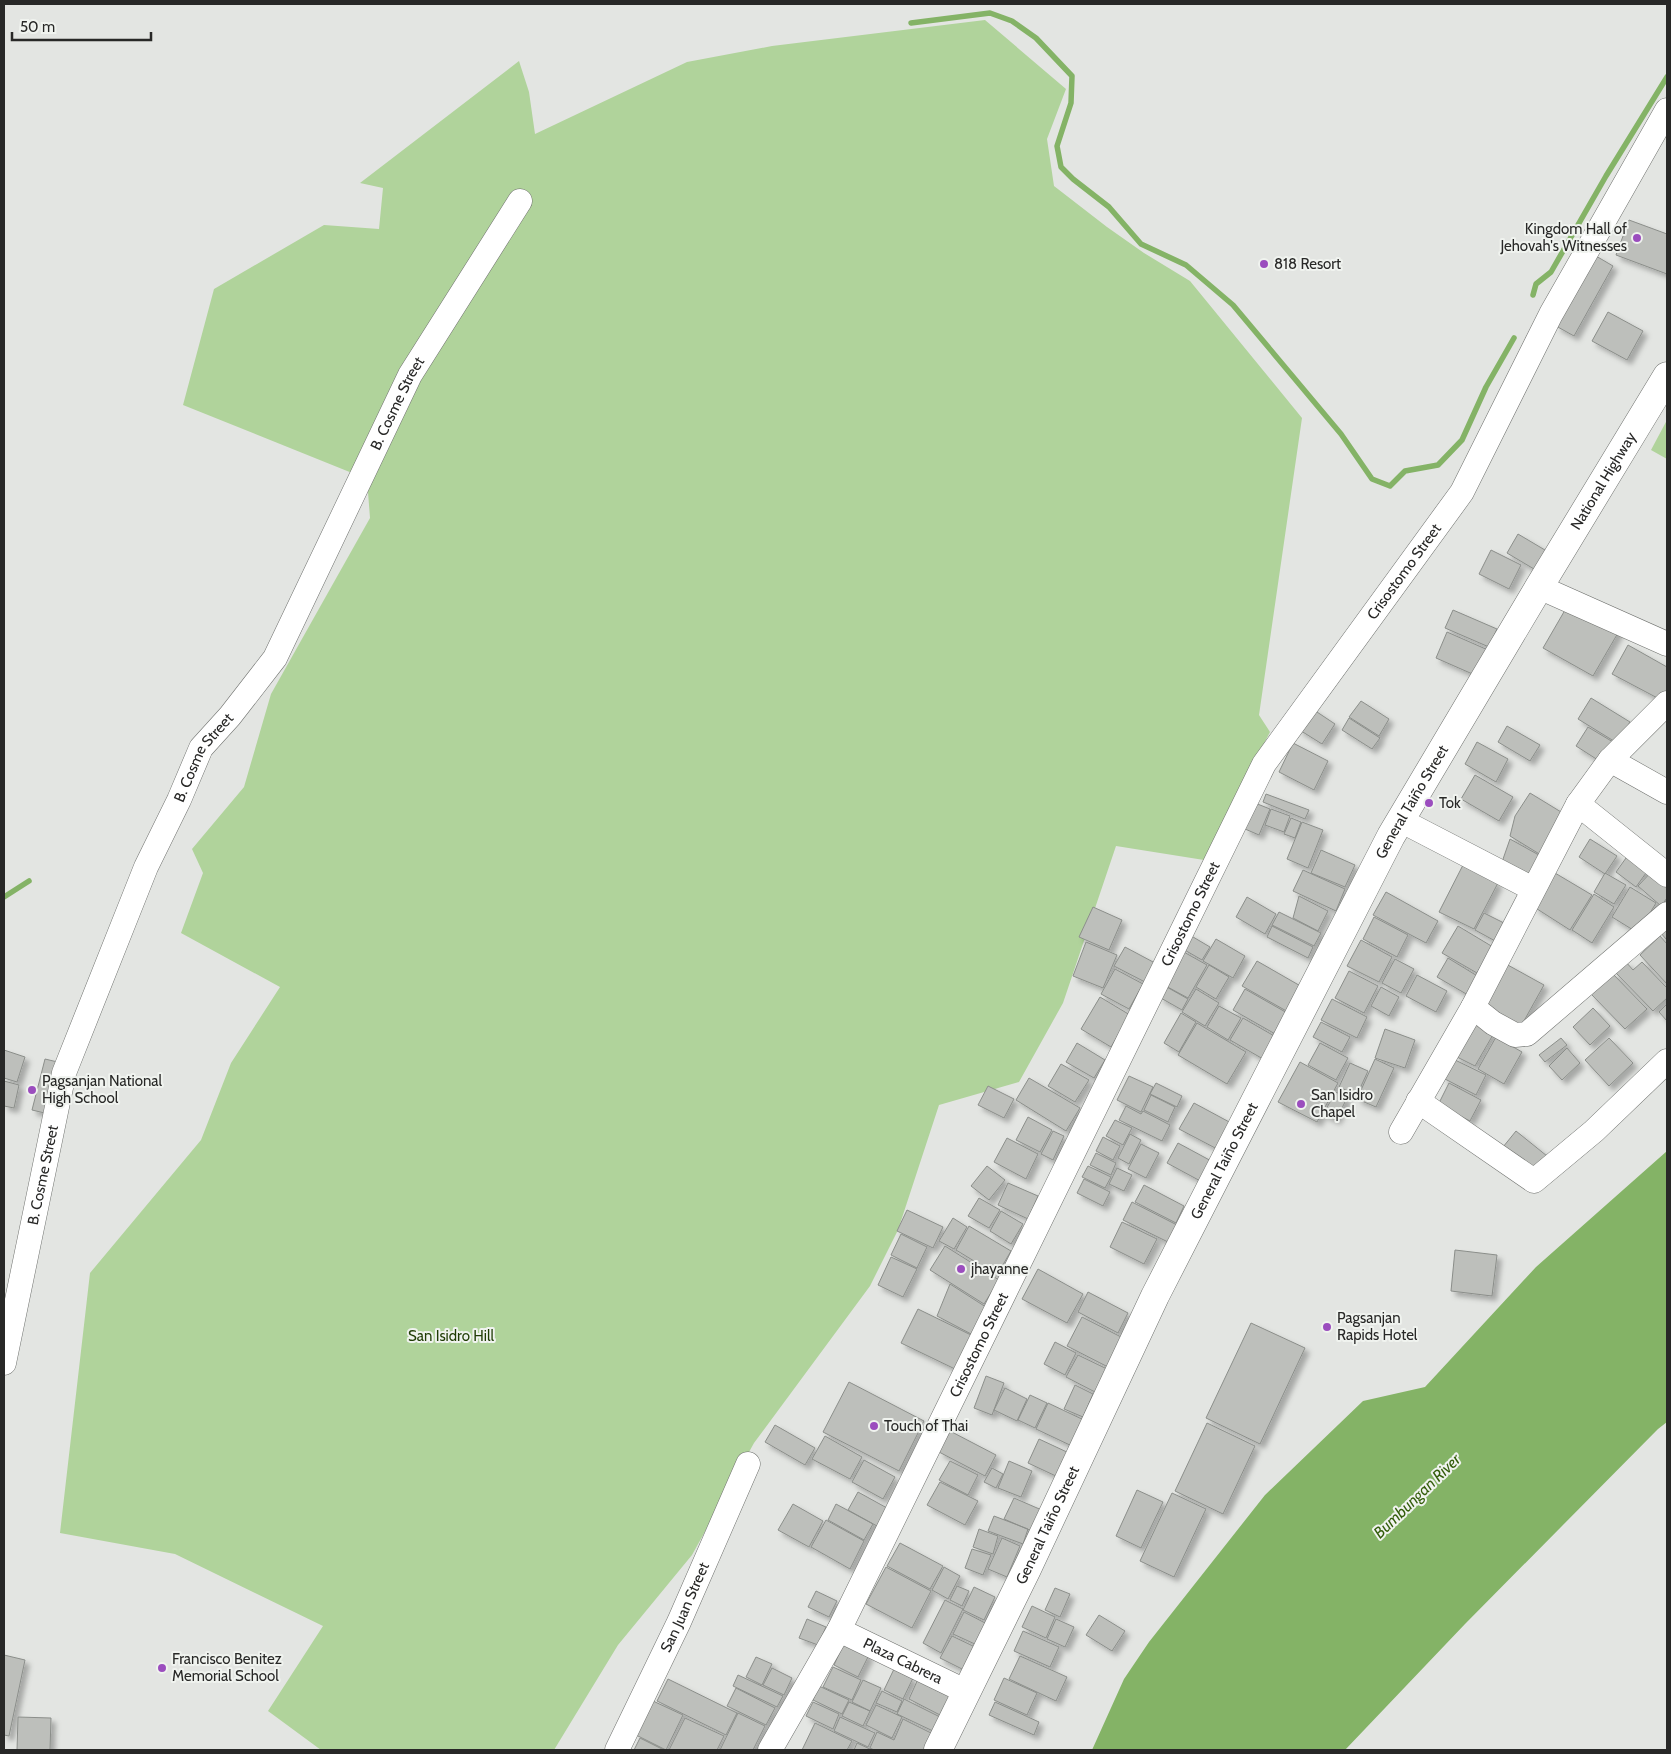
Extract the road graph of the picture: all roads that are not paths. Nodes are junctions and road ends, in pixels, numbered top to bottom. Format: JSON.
{"nodes":[{"id":1,"x":1667,"y":110,"type":"edge"},
{"id":2,"x":520,"y":201,"type":"dead end"},
{"id":3,"x":1667,"y":376,"type":"edge"},
{"id":4,"x":1539,"y":587,"type":"junction"},
{"id":5,"x":1667,"y":644,"type":"edge"},
{"id":6,"x":1666,"y":707,"type":"edge"},
{"id":7,"x":1610,"y":760,"type":"junction"},
{"id":8,"x":1667,"y":792,"type":"edge"},
{"id":9,"x":1578,"y":804,"type":"junction"},
{"id":10,"x":1400,"y":820,"type":"junction"},
{"id":11,"x":1667,"y":875,"type":"edge"},
{"id":12,"x":1533,"y":889,"type":"junction"},
{"id":13,"x":1667,"y":914,"type":"edge"},
{"id":14,"x":1473,"y":1007,"type":"junction"},
{"id":15,"x":1667,"y":1061,"type":"edge"},
{"id":16,"x":1418,"y":1101,"type":"junction"},
{"id":17,"x":1401,"y":1132,"type":"dead end"},
{"id":18,"x":4,"y":1363,"type":"edge"},
{"id":19,"x":748,"y":1464,"type":"dead end"},
{"id":20,"x":839,"y":1630,"type":"junction"},
{"id":21,"x":967,"y":1692,"type":"junction"},
{"id":22,"x":617,"y":1750,"type":"edge"},
{"id":23,"x":770,"y":1750,"type":"edge"},
{"id":24,"x":938,"y":1750,"type":"edge"}],
"edges":[{"from":1,"to":20,"type":"street","name":"Crisostomo Street"},
{"from":2,"to":18,"type":"street","name":"B. Cosme Street"},
{"from":3,"to":4,"type":"main road","name":"National Highway"},
{"from":4,"to":5,"type":"street"},
{"from":4,"to":10,"type":"main road","name":"General Taiño Street"},
{"from":6,"to":7,"type":"street"},
{"from":7,"to":8,"type":"street"},
{"from":7,"to":9,"type":"street"},
{"from":9,"to":11,"type":"street"},
{"from":9,"to":12,"type":"street"},
{"from":10,"to":12,"type":"street"},
{"from":10,"to":21,"type":"main road","name":"General Taiño Street"},
{"from":12,"to":14,"type":"street"},
{"from":13,"to":14,"type":"street"},
{"from":14,"to":16,"type":"street"},
{"from":15,"to":16,"type":"street"},
{"from":16,"to":17,"type":"street"},
{"from":19,"to":22,"type":"street","name":"San Juan Street"},
{"from":20,"to":21,"type":"street","name":"Plaza Cabrera"},
{"from":20,"to":23,"type":"street","name":"Crisostomo Street"},
{"from":21,"to":24,"type":"main road","name":"General Taiño Street"}]}
